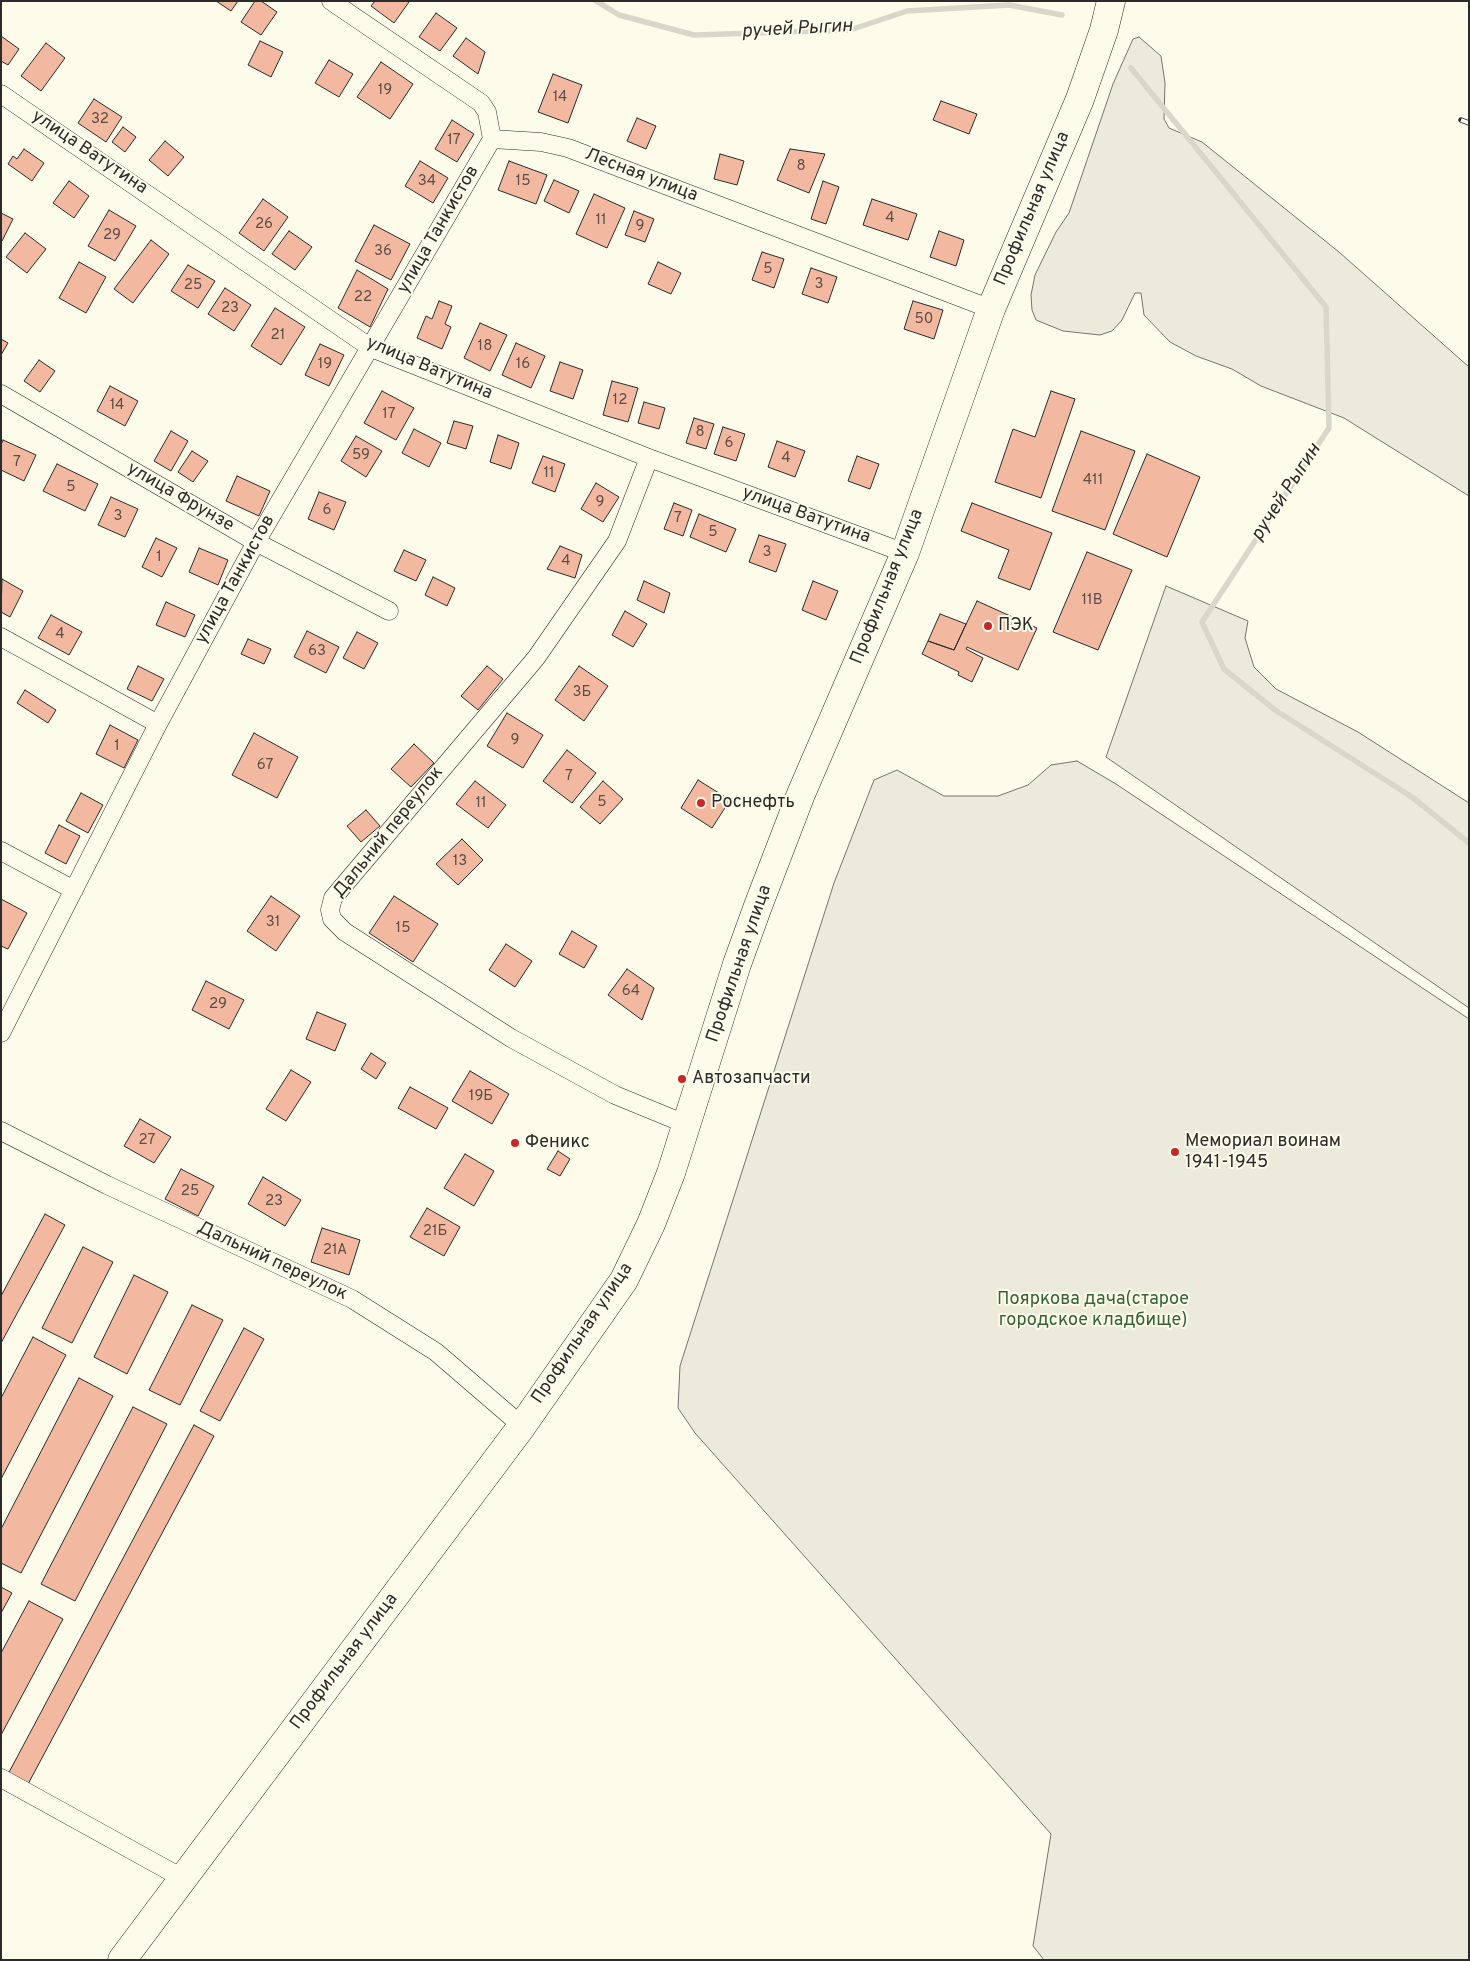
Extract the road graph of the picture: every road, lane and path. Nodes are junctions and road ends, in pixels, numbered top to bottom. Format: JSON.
{"nodes":[{"id":1,"x":331,"y":1,"type":"edge"},
{"id":2,"x":1111,"y":1,"type":"edge"},
{"id":3,"x":1,"y":94,"type":"edge"},
{"id":4,"x":492,"y":139,"type":"junction"},
{"id":5,"x":991,"y":309,"type":"junction"},
{"id":6,"x":371,"y":348,"type":"junction"},
{"id":7,"x":1,"y":394,"type":"edge"},
{"id":8,"x":649,"y":458,"type":"junction"},
{"id":9,"x":256,"y":542,"type":"junction"},
{"id":10,"x":905,"y":553,"type":"junction"},
{"id":11,"x":389,"y":611,"type":"dead end"},
{"id":12,"x":1,"y":637,"type":"edge"},
{"id":13,"x":158,"y":724,"type":"junction"},
{"id":14,"x":1,"y":851,"type":"edge"},
{"id":15,"x":74,"y":890,"type":"junction"},
{"id":16,"x":1,"y":1033,"type":"edge"},
{"id":17,"x":688,"y":1125,"type":"junction"},
{"id":18,"x":1,"y":1132,"type":"edge"},
{"id":19,"x":522,"y":1426,"type":"junction"},
{"id":20,"x":1,"y":1778,"type":"edge"},
{"id":21,"x":184,"y":1879,"type":"junction"},
{"id":22,"x":122,"y":1960,"type":"edge"}],
"edges":[{"from":1,"to":4,"type":"street"},
{"from":2,"to":5,"type":"main road","name":"Профильная улица"},
{"from":3,"to":6,"type":"street","name":"улица Ватутина"},
{"from":4,"to":5,"type":"street","name":"Лесная улица"},
{"from":4,"to":6,"type":"street","name":"улица Танкистов"},
{"from":5,"to":10,"type":"main road","name":"Профильная улица"},
{"from":6,"to":8,"type":"street","name":"улица Ватутина"},
{"from":6,"to":9,"type":"street","name":"улица Танкистов"},
{"from":7,"to":9,"type":"street","name":"улица Фрунзе"},
{"from":8,"to":10,"type":"street","name":"улица Ватутина"},
{"from":8,"to":17,"type":"street","name":"Дальний переулок"},
{"from":9,"to":11,"type":"street","name":"улица Фрунзе"},
{"from":9,"to":13,"type":"street","name":"улица Танкистов"},
{"from":10,"to":17,"type":"main road","name":"Профильная улица"},
{"from":12,"to":13,"type":"street"},
{"from":13,"to":15,"type":"street","name":"улица Танкистов"},
{"from":14,"to":15,"type":"street"},
{"from":15,"to":16,"type":"street","name":"улица Танкистов"},
{"from":17,"to":19,"type":"main road","name":"Профильная улица"},
{"from":18,"to":19,"type":"street","name":"Дальний переулок"},
{"from":19,"to":21,"type":"main road","name":"Профильная улица"},
{"from":20,"to":21,"type":"street"},
{"from":21,"to":22,"type":"main road","name":"Профильная улица"}]}
